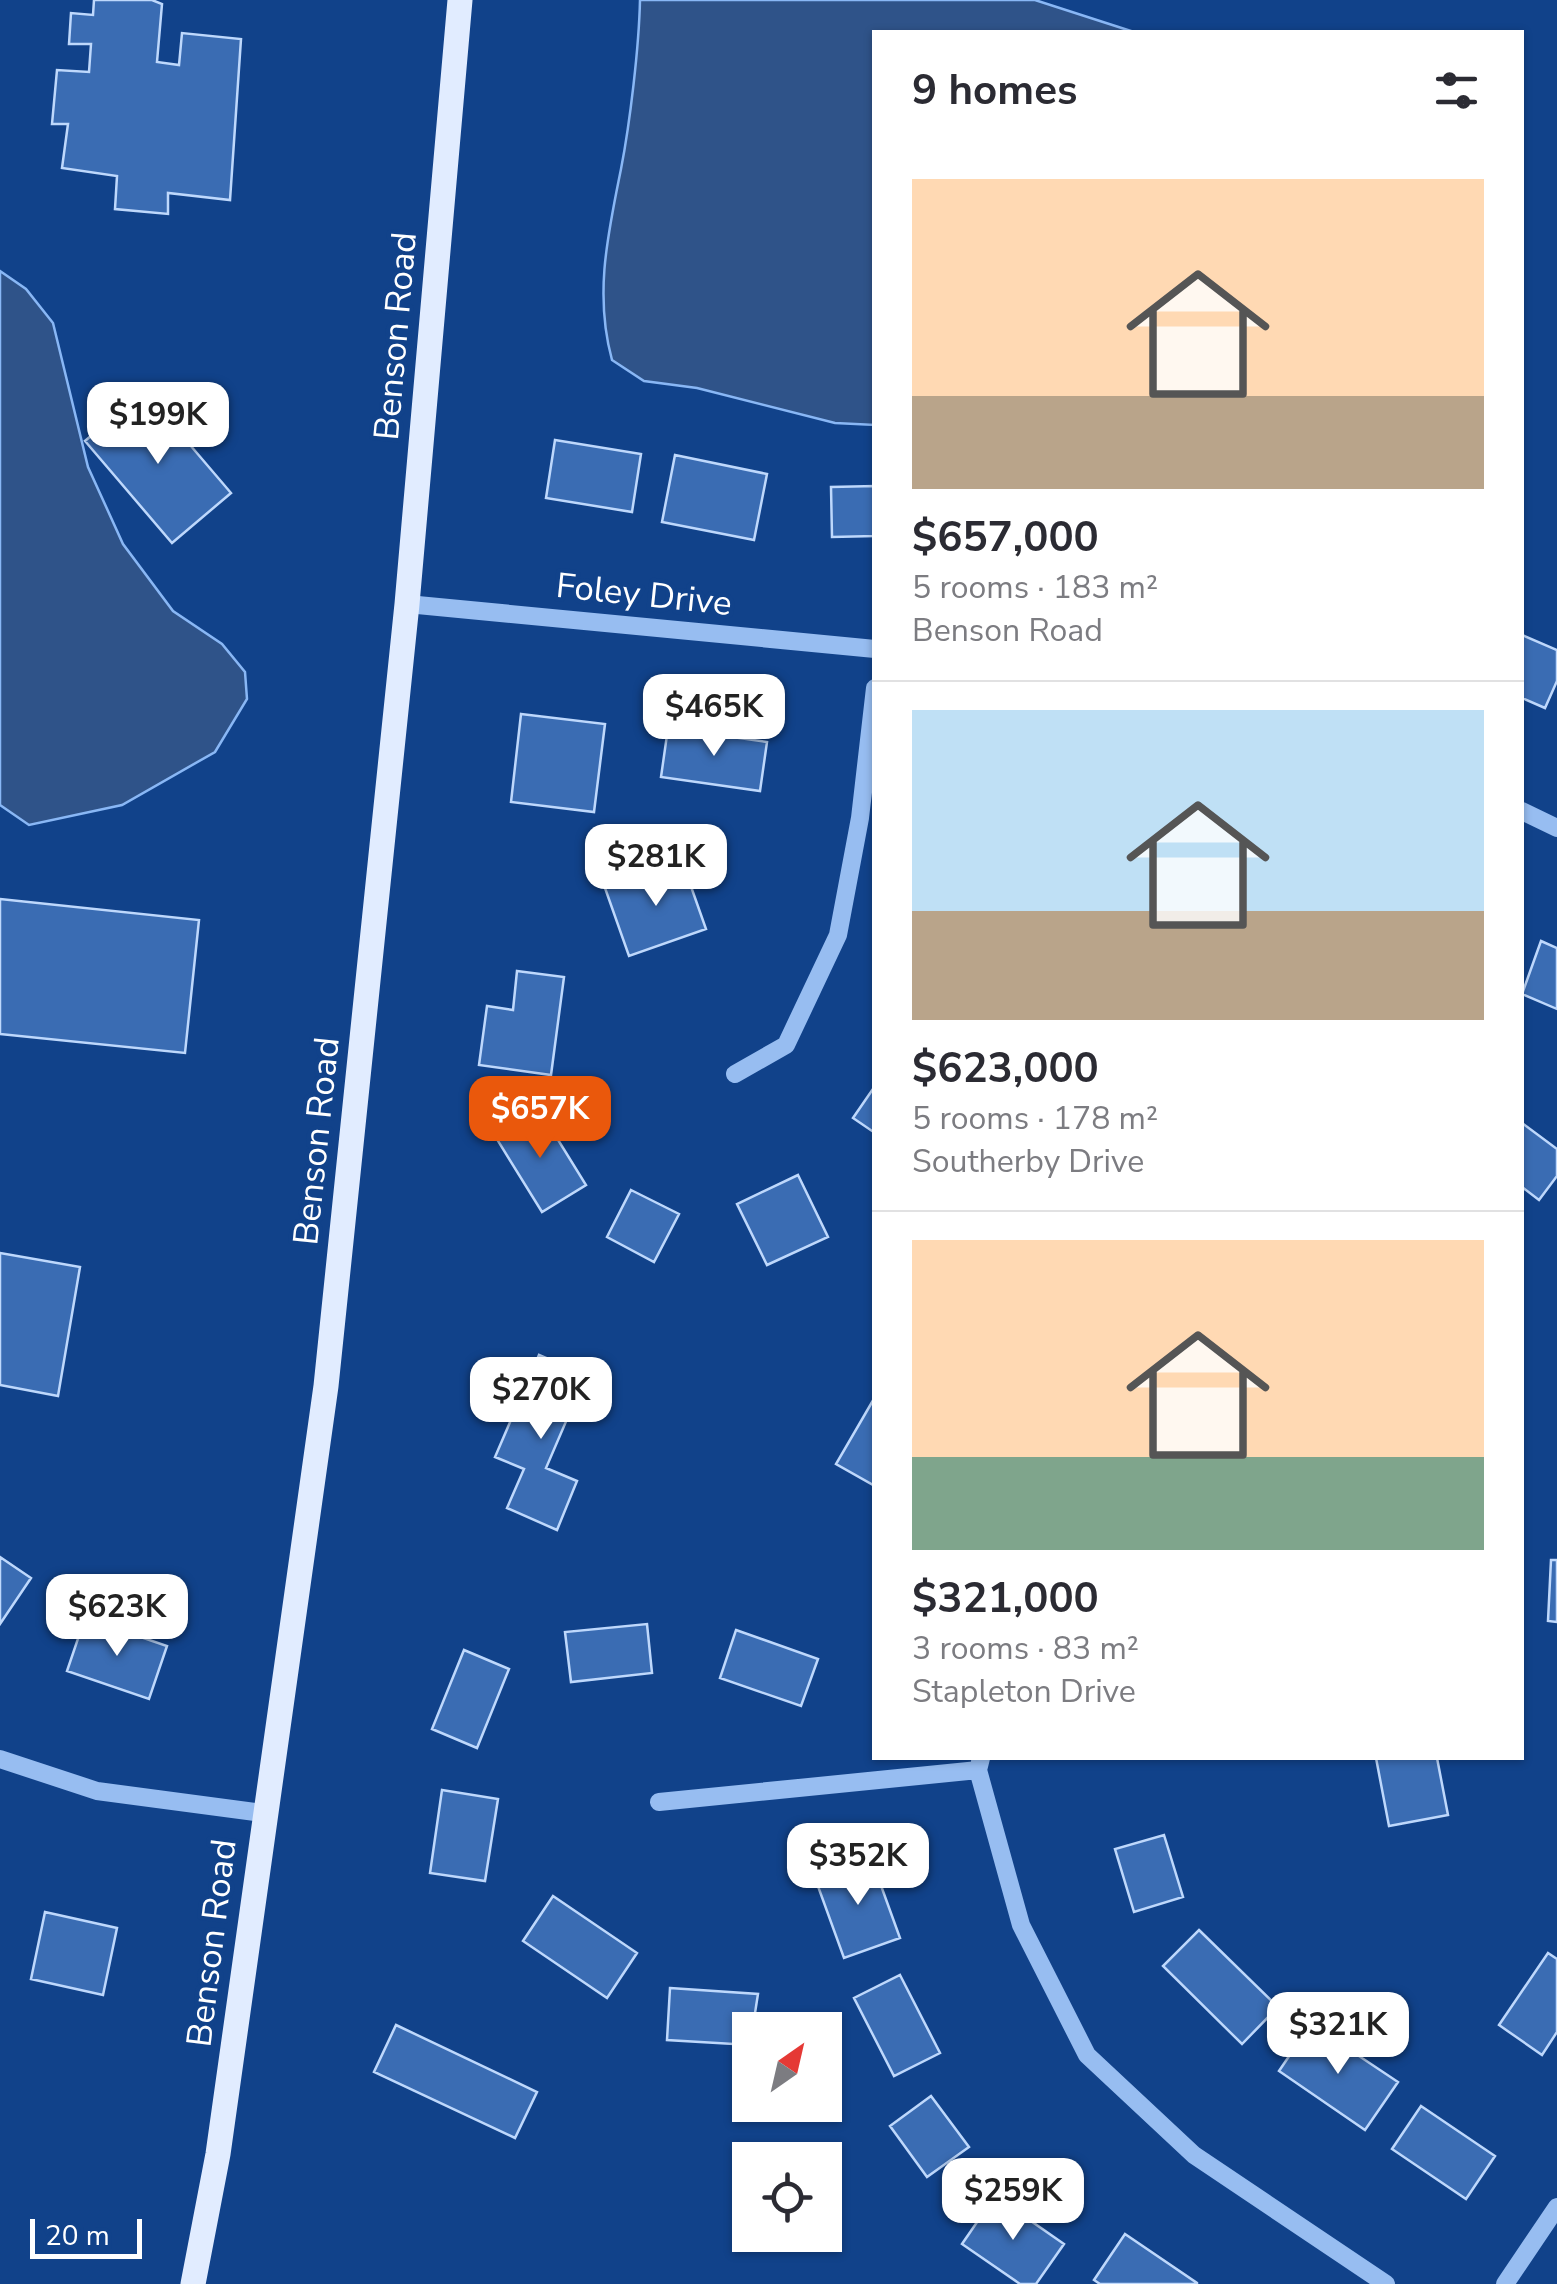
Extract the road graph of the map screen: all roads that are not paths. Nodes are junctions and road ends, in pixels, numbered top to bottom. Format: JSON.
{"nodes":[{"id":1,"x":460,"y":0,"type":"edge"},
{"id":2,"x":407,"y":604,"type":"junction"},
{"id":3,"x":872,"y":649,"type":"edge"},
{"id":4,"x":872,"y":714,"type":"edge"},
{"id":5,"x":1524,"y":812,"type":"edge"},
{"id":6,"x":1557,"y":828,"type":"edge"},
{"id":7,"x":734,"y":1074,"type":"dead end"},
{"id":8,"x":0,"y":1760,"type":"edge"},
{"id":9,"x":980,"y":1764,"type":"edge"},
{"id":10,"x":659,"y":1802,"type":"dead end"},
{"id":11,"x":263,"y":1813,"type":"junction"},
{"id":12,"x":1557,"y":2207,"type":"edge"},
{"id":13,"x":193,"y":2284,"type":"edge"},
{"id":14,"x":1386,"y":2284,"type":"edge"},
{"id":15,"x":1505,"y":2284,"type":"edge"}],
"edges":[{"from":1,"to":2,"type":"main road","name":"Benson Road"},
{"from":2,"to":3,"type":"street","name":"Foley Drive"},
{"from":2,"to":11,"type":"main road","name":"Benson Road"},
{"from":4,"to":7,"type":"street"},
{"from":5,"to":6,"type":"street"},
{"from":8,"to":11,"type":"street"},
{"from":9,"to":10,"type":"street"},
{"from":9,"to":14,"type":"street"},
{"from":11,"to":13,"type":"main road","name":"Benson Road"},
{"from":12,"to":15,"type":"street"}]}
